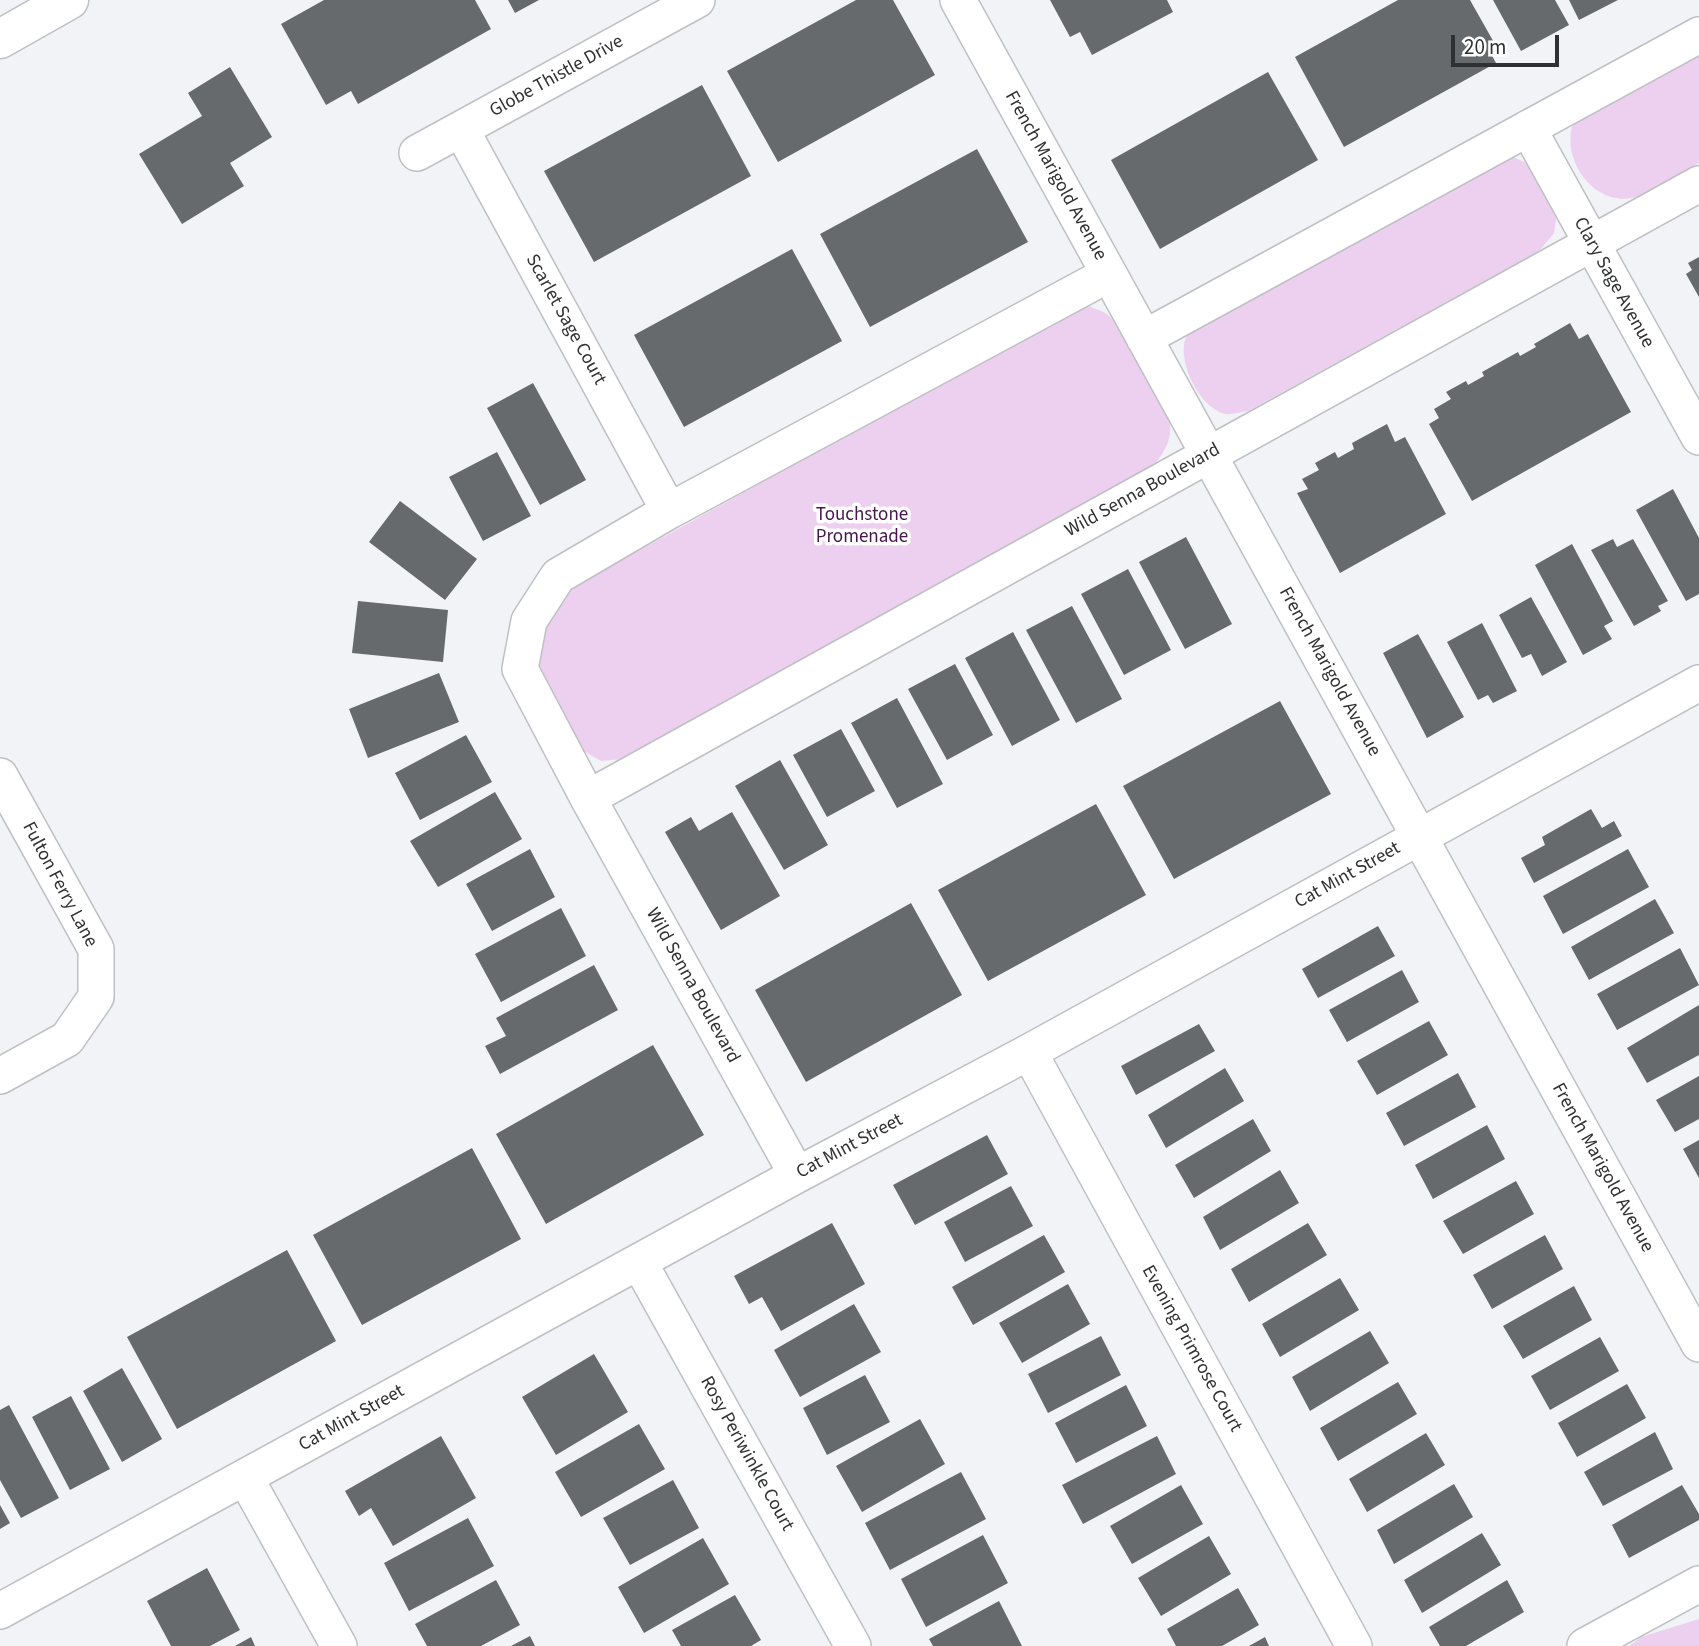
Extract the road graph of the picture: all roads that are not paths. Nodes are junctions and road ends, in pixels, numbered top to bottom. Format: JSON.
{"nodes":[{"id":1,"x":69,"y":0,"type":"edge"},
{"id":2,"x":697,"y":0,"type":"edge"},
{"id":3,"x":958,"y":0,"type":"edge"},
{"id":4,"x":1699,"y":34,"type":"edge"},
{"id":5,"x":0,"y":38,"type":"edge"},
{"id":6,"x":1528,"y":128,"type":"junction"},
{"id":7,"x":461,"y":129,"type":"junction"},
{"id":8,"x":417,"y":153,"type":"dead end"},
{"id":9,"x":1699,"y":184,"type":"edge"},
{"id":10,"x":1592,"y":244,"type":"junction"},
{"id":11,"x":1109,"y":274,"type":"junction"},
{"id":12,"x":1144,"y":338,"type":"junction"},
{"id":13,"x":1699,"y":437,"type":"edge"},
{"id":14,"x":1209,"y":454,"type":"junction"},
{"id":15,"x":669,"y":511,"type":"junction"},
{"id":16,"x":1699,"y":683,"type":"edge"},
{"id":17,"x":0,"y":776,"type":"edge"},
{"id":18,"x":588,"y":798,"type":"junction"},
{"id":19,"x":1419,"y":837,"type":"junction"},
{"id":20,"x":1029,"y":1052,"type":"junction"},
{"id":21,"x":0,"y":1076,"type":"edge"},
{"id":22,"x":797,"y":1175,"type":"junction"},
{"id":23,"x":639,"y":1262,"type":"junction"},
{"id":24,"x":1699,"y":1344,"type":"edge"},
{"id":25,"x":245,"y":1477,"type":"junction"},
{"id":26,"x":1699,"y":1584,"type":"edge"},
{"id":27,"x":0,"y":1611,"type":"edge"},
{"id":28,"x":339,"y":1646,"type":"edge"},
{"id":29,"x":853,"y":1646,"type":"edge"},
{"id":30,"x":1354,"y":1646,"type":"edge"},
{"id":31,"x":1585,"y":1646,"type":"edge"}],
"edges":[{"from":1,"to":5,"type":"street"},
{"from":2,"to":7,"type":"street","name":"Globe Thistle Drive"},
{"from":3,"to":11,"type":"street","name":"French Marigold Avenue"},
{"from":4,"to":6,"type":"street"},
{"from":6,"to":10,"type":"street","name":"Clary Sage Avenue"},
{"from":6,"to":12,"type":"street"},
{"from":7,"to":8,"type":"street","name":"Globe Thistle Drive"},
{"from":7,"to":15,"type":"street","name":"Scarlet Sage Court"},
{"from":9,"to":10,"type":"street","name":"Wild Senna Boulevard"},
{"from":10,"to":13,"type":"street","name":"Clary Sage Avenue"},
{"from":10,"to":14,"type":"street","name":"Wild Senna Boulevard"},
{"from":11,"to":12,"type":"street","name":"French Marigold Avenue"},
{"from":11,"to":15,"type":"street","name":"Wild Senna Boulevard"},
{"from":12,"to":14,"type":"street","name":"French Marigold Avenue"},
{"from":14,"to":18,"type":"street","name":"Wild Senna Boulevard"},
{"from":14,"to":19,"type":"street","name":"French Marigold Avenue"},
{"from":15,"to":18,"type":"street","name":"Wild Senna Boulevard"},
{"from":16,"to":19,"type":"street","name":"Cat Mint Street"},
{"from":17,"to":21,"type":"street","name":"Fulton Ferry Lane"},
{"from":18,"to":22,"type":"street","name":"Wild Senna Boulevard"},
{"from":19,"to":20,"type":"street","name":"Cat Mint Street"},
{"from":19,"to":24,"type":"street","name":"French Marigold Avenue"},
{"from":20,"to":22,"type":"street","name":"Cat Mint Street"},
{"from":20,"to":30,"type":"street","name":"Evening Primrose Court"},
{"from":22,"to":23,"type":"street","name":"Cat Mint Street"},
{"from":23,"to":25,"type":"street","name":"Cat Mint Street"},
{"from":23,"to":29,"type":"street","name":"Rosy Periwinkle Court"},
{"from":25,"to":27,"type":"street","name":"Cat Mint Street"},
{"from":25,"to":28,"type":"street"},
{"from":26,"to":31,"type":"street"}]}
